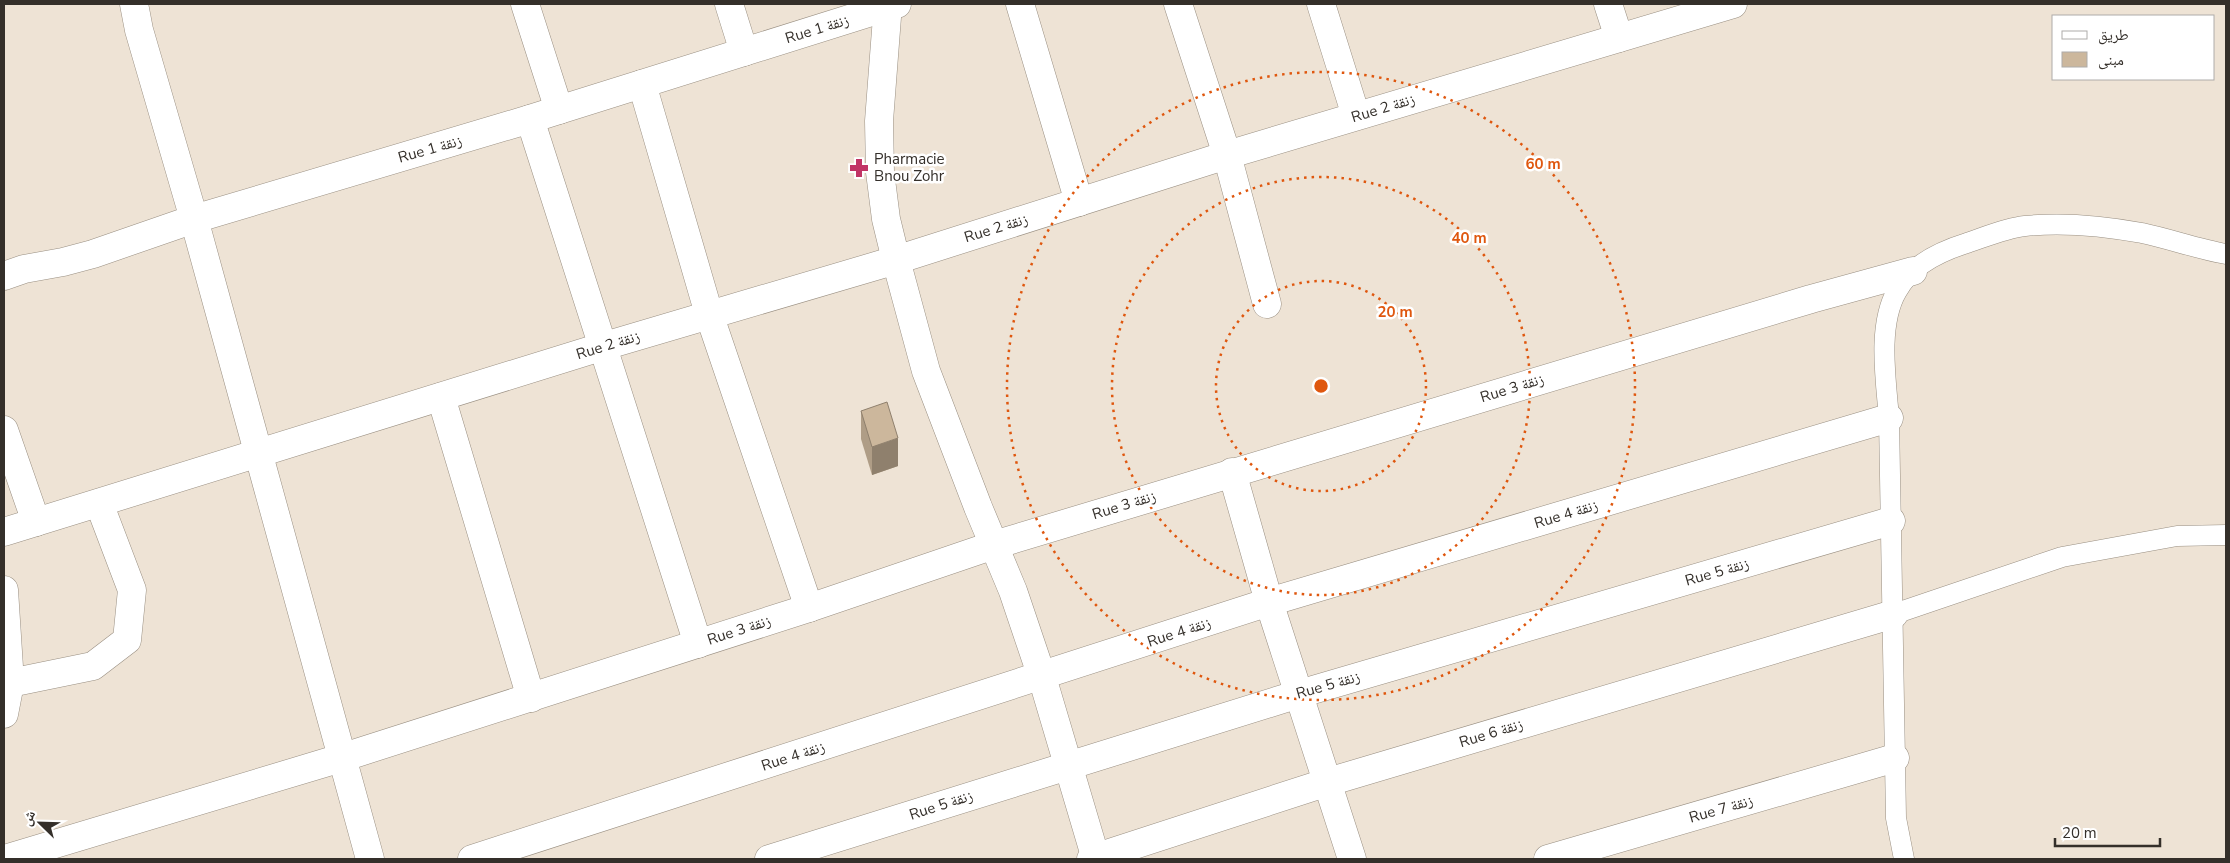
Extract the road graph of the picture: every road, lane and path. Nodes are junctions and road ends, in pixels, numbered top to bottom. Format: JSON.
{"nodes":[{"id":1,"x":134,"y":4,"type":"edge"},
{"id":2,"x":525,"y":4,"type":"edge"},
{"id":3,"x":729,"y":4,"type":"edge"},
{"id":4,"x":1020,"y":4,"type":"edge"},
{"id":5,"x":1178,"y":4,"type":"edge"},
{"id":6,"x":1321,"y":4,"type":"edge"},
{"id":7,"x":1608,"y":4,"type":"edge"},
{"id":8,"x":1733,"y":4,"type":"edge"},
{"id":9,"x":891,"y":5,"type":"edge"},
{"id":10,"x":1619,"y":38,"type":"junction"},
{"id":11,"x":744,"y":52,"type":"junction"},
{"id":12,"x":642,"y":84,"type":"junction"},
{"id":13,"x":559,"y":110,"type":"junction"},
{"id":14,"x":1356,"y":116,"type":"junction"},
{"id":15,"x":530,"y":120,"type":"junction"},
{"id":16,"x":1228,"y":156,"type":"junction"},
{"id":17,"x":1079,"y":202,"type":"junction"},
{"id":18,"x":194,"y":219,"type":"junction"},
{"id":19,"x":2226,"y":254,"type":"edge"},
{"id":20,"x":896,"y":260,"type":"junction"},
{"id":21,"x":1913,"y":271,"type":"junction"},
{"id":22,"x":4,"y":276,"type":"edge"},
{"id":23,"x":1267,"y":304,"type":"dead end"},
{"id":24,"x":709,"y":314,"type":"junction"},
{"id":25,"x":601,"y":347,"type":"junction"},
{"id":26,"x":441,"y":397,"type":"junction"},
{"id":27,"x":1889,"y":418,"type":"junction"},
{"id":28,"x":4,"y":430,"type":"edge"},
{"id":29,"x":259,"y":453,"type":"junction"},
{"id":30,"x":1232,"y":472,"type":"junction"},
{"id":31,"x":99,"y":503,"type":"junction"},
{"id":32,"x":36,"y":522,"type":"junction"},
{"id":33,"x":1891,"y":522,"type":"junction"},
{"id":34,"x":4,"y":532,"type":"edge"},
{"id":35,"x":2226,"y":535,"type":"edge"},
{"id":36,"x":994,"y":545,"type":"junction"},
{"id":37,"x":4,"y":590,"type":"edge"},
{"id":38,"x":1269,"y":602,"type":"junction"},
{"id":39,"x":809,"y":608,"type":"junction"},
{"id":40,"x":1894,"y":614,"type":"junction"},
{"id":41,"x":698,"y":644,"type":"junction"},
{"id":42,"x":1042,"y":677,"type":"junction"},
{"id":43,"x":10,"y":683,"type":"junction"},
{"id":44,"x":1299,"y":694,"type":"junction"},
{"id":45,"x":531,"y":698,"type":"junction"},
{"id":46,"x":4,"y":714,"type":"edge"},
{"id":47,"x":341,"y":758,"type":"junction"},
{"id":48,"x":1895,"y":758,"type":"junction"},
{"id":49,"x":1068,"y":764,"type":"junction"},
{"id":50,"x":1328,"y":782,"type":"junction"},
{"id":51,"x":5,"y":859,"type":"edge"},
{"id":52,"x":370,"y":859,"type":"edge"},
{"id":53,"x":472,"y":859,"type":"edge"},
{"id":54,"x":769,"y":859,"type":"edge"},
{"id":55,"x":1094,"y":859,"type":"edge"},
{"id":56,"x":1352,"y":859,"type":"edge"},
{"id":57,"x":1548,"y":859,"type":"edge"},
{"id":58,"x":1904,"y":859,"type":"edge"}],
"edges":[{"from":1,"to":18,"type":"street"},
{"from":2,"to":13,"type":"street"},
{"from":3,"to":11,"type":"street"},
{"from":4,"to":17,"type":"street"},
{"from":5,"to":16,"type":"street"},
{"from":6,"to":14,"type":"street"},
{"from":7,"to":10,"type":"street"},
{"from":8,"to":10,"type":"street","name":"Rue 2 زنقة"},
{"from":9,"to":11,"type":"street","name":"Rue 1 زنقة"},
{"from":9,"to":20,"type":"street"},
{"from":10,"to":14,"type":"street","name":"Rue 2 زنقة"},
{"from":11,"to":12,"type":"street","name":"Rue 1 زنقة"},
{"from":12,"to":13,"type":"street","name":"Rue 1 زنقة"},
{"from":12,"to":24,"type":"street"},
{"from":13,"to":15,"type":"street","name":"Rue 1 زنقة"},
{"from":14,"to":16,"type":"street","name":"Rue 2 زنقة"},
{"from":15,"to":18,"type":"street","name":"Rue 1 زنقة"},
{"from":15,"to":25,"type":"street"},
{"from":16,"to":17,"type":"street","name":"Rue 2 زنقة"},
{"from":16,"to":23,"type":"street"},
{"from":17,"to":20,"type":"street","name":"Rue 2 زنقة"},
{"from":18,"to":22,"type":"street","name":"Rue 1 زنقة"},
{"from":18,"to":29,"type":"street"},
{"from":19,"to":21,"type":"lane"},
{"from":20,"to":24,"type":"street","name":"Rue 2 زنقة"},
{"from":20,"to":36,"type":"street"},
{"from":21,"to":27,"type":"lane"},
{"from":21,"to":30,"type":"street","name":"Rue 3 زنقة"},
{"from":24,"to":25,"type":"street","name":"Rue 2 زنقة"},
{"from":24,"to":39,"type":"street"},
{"from":25,"to":26,"type":"street","name":"Rue 2 زنقة"},
{"from":25,"to":41,"type":"street"},
{"from":26,"to":29,"type":"street","name":"Rue 2 زنقة"},
{"from":26,"to":45,"type":"street"},
{"from":27,"to":33,"type":"lane"},
{"from":27,"to":38,"type":"street","name":"Rue 4 زنقة"},
{"from":28,"to":32,"type":"street"},
{"from":29,"to":31,"type":"street","name":"Rue 2 زنقة"},
{"from":29,"to":47,"type":"street"},
{"from":30,"to":36,"type":"street","name":"Rue 3 زنقة"},
{"from":30,"to":38,"type":"street"},
{"from":31,"to":32,"type":"street","name":"Rue 2 زنقة"},
{"from":31,"to":43,"type":"street"},
{"from":32,"to":34,"type":"street","name":"Rue 2 زنقة"},
{"from":33,"to":40,"type":"lane"},
{"from":33,"to":44,"type":"street","name":"Rue 5 زنقة"},
{"from":35,"to":40,"type":"lane"},
{"from":36,"to":39,"type":"street","name":"Rue 3 زنقة"},
{"from":36,"to":42,"type":"street"},
{"from":37,"to":43,"type":"street"},
{"from":38,"to":42,"type":"street","name":"Rue 4 زنقة"},
{"from":38,"to":44,"type":"street"},
{"from":39,"to":41,"type":"street","name":"Rue 3 زنقة"},
{"from":40,"to":48,"type":"lane"},
{"from":40,"to":50,"type":"street","name":"Rue 6 زنقة"},
{"from":41,"to":45,"type":"street","name":"Rue 3 زنقة"},
{"from":42,"to":49,"type":"street"},
{"from":42,"to":53,"type":"street","name":"Rue 4 زنقة"},
{"from":43,"to":46,"type":"street"},
{"from":44,"to":49,"type":"street","name":"Rue 5 زنقة"},
{"from":44,"to":50,"type":"street"},
{"from":45,"to":47,"type":"street","name":"Rue 3 زنقة"},
{"from":47,"to":51,"type":"street","name":"Rue 3 زنقة"},
{"from":47,"to":52,"type":"street"},
{"from":48,"to":57,"type":"street","name":"Rue 7 زنقة"},
{"from":48,"to":58,"type":"lane"},
{"from":49,"to":54,"type":"street","name":"Rue 5 زنقة"},
{"from":49,"to":55,"type":"street"},
{"from":50,"to":55,"type":"street","name":"Rue 6 زنقة"},
{"from":50,"to":56,"type":"street"}]}
